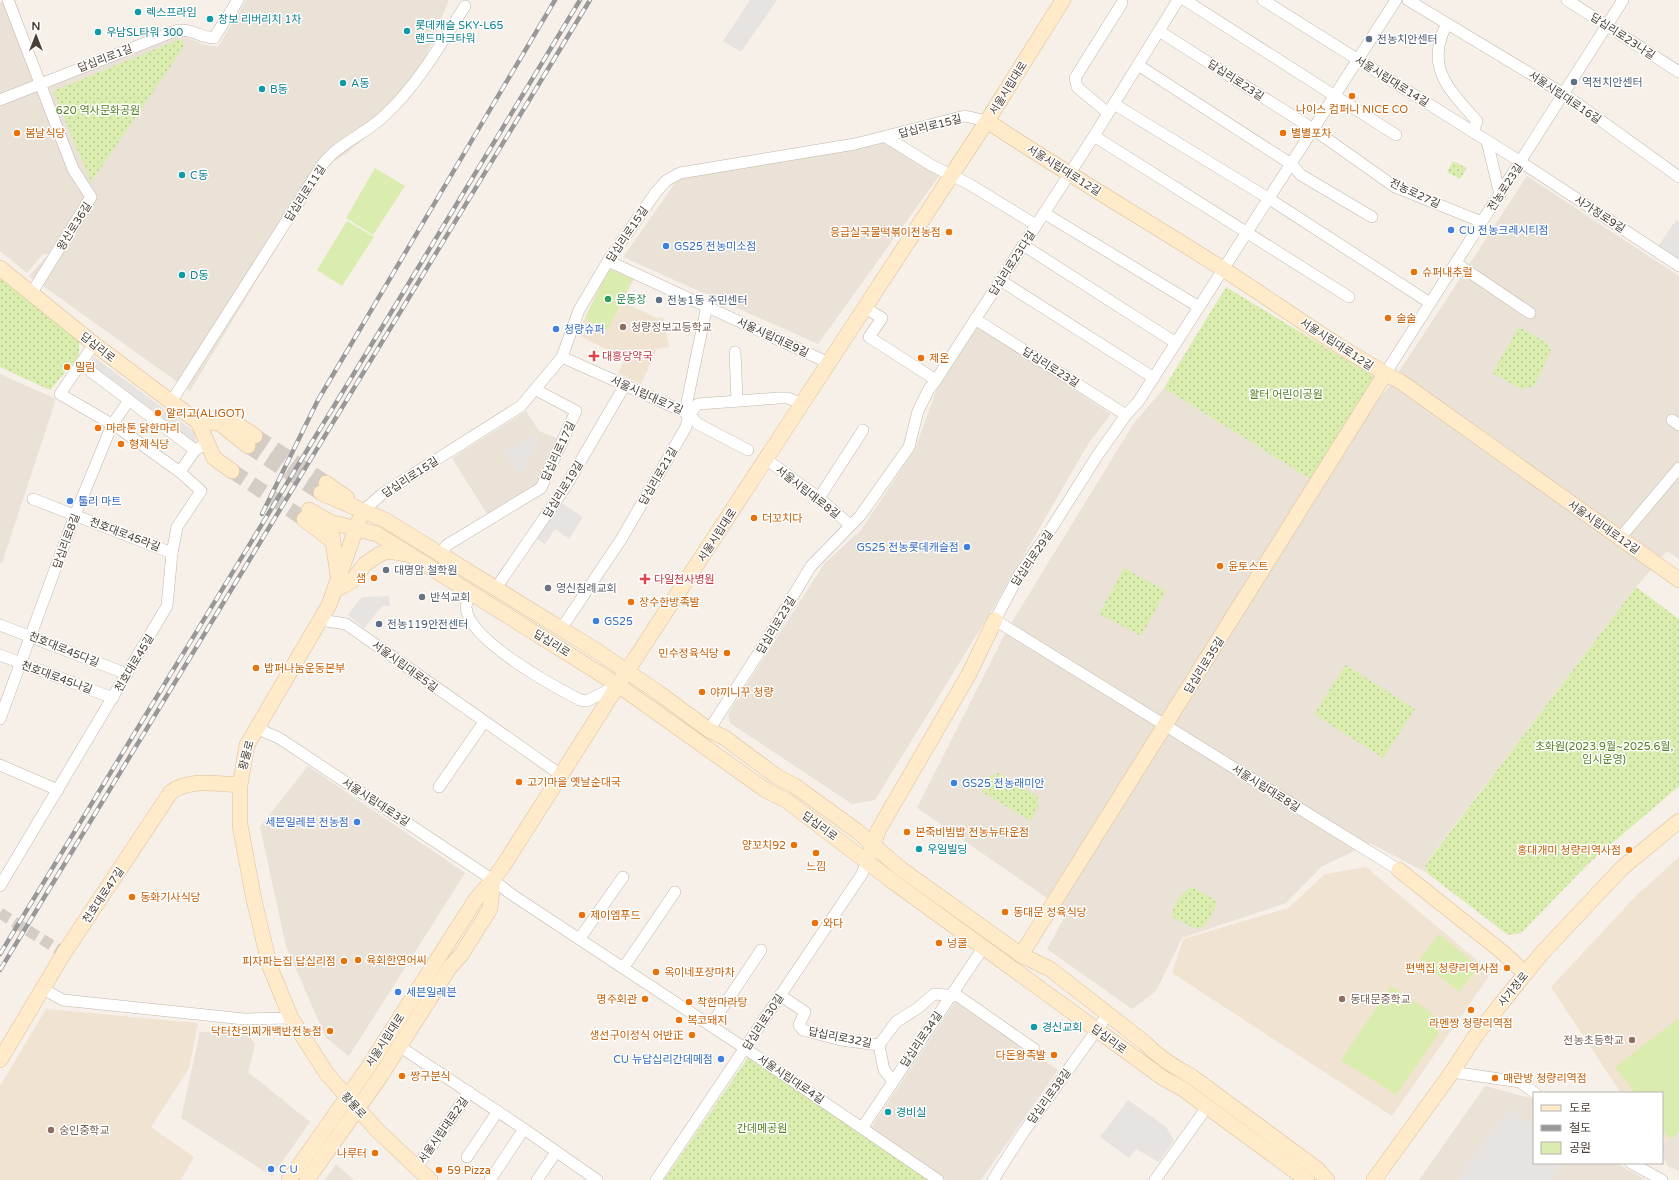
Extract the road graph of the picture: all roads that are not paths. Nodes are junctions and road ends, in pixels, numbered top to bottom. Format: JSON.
{"nodes":[{"id":1,"x":8,"y":0,"type":"edge"},
{"id":2,"x":238,"y":0,"type":"edge"},
{"id":3,"x":1064,"y":0,"type":"edge"},
{"id":4,"x":1178,"y":0,"type":"edge"},
{"id":5,"x":1185,"y":0,"type":"edge"},
{"id":6,"x":1264,"y":0,"type":"edge"},
{"id":7,"x":1396,"y":0,"type":"edge"},
{"id":8,"x":1408,"y":0,"type":"edge"},
{"id":9,"x":1567,"y":0,"type":"edge"},
{"id":10,"x":1623,"y":0,"type":"edge"},
{"id":11,"x":1122,"y":3,"type":"dead end"},
{"id":12,"x":465,"y":6,"type":"dead end"},
{"id":13,"x":1447,"y":24,"type":"junction"},
{"id":14,"x":1607,"y":26,"type":"junction"},
{"id":15,"x":1159,"y":31,"type":"junction"},
{"id":16,"x":1358,"y":59,"type":"junction"},
{"id":17,"x":1138,"y":65,"type":"junction"},
{"id":18,"x":1679,"y":72,"type":"edge"},
{"id":19,"x":40,"y":83,"type":"junction"},
{"id":20,"x":1564,"y":94,"type":"junction"},
{"id":21,"x":1334,"y":96,"type":"junction"},
{"id":22,"x":0,"y":100,"type":"edge"},
{"id":23,"x":1111,"y":108,"type":"junction"},
{"id":24,"x":987,"y":121,"type":"junction"},
{"id":25,"x":1313,"y":129,"type":"junction"},
{"id":26,"x":1473,"y":132,"type":"junction"},
{"id":27,"x":1094,"y":136,"type":"junction"},
{"id":28,"x":1396,"y":136,"type":"dead end"},
{"id":29,"x":886,"y":137,"type":"junction"},
{"id":30,"x":1487,"y":140,"type":"junction"},
{"id":31,"x":1521,"y":162,"type":"junction"},
{"id":32,"x":1291,"y":164,"type":"junction"},
{"id":33,"x":1068,"y":174,"type":"junction"},
{"id":34,"x":952,"y":175,"type":"junction"},
{"id":35,"x":1679,"y":177,"type":"edge"},
{"id":36,"x":1500,"y":195,"type":"junction"},
{"id":37,"x":1268,"y":198,"type":"junction"},
{"id":38,"x":1044,"y":213,"type":"junction"},
{"id":39,"x":1372,"y":218,"type":"dead end"},
{"id":40,"x":1482,"y":222,"type":"junction"},
{"id":41,"x":1036,"y":225,"type":"junction"},
{"id":42,"x":1247,"y":232,"type":"junction"},
{"id":43,"x":1023,"y":245,"type":"junction"},
{"id":44,"x":608,"y":261,"type":"junction"},
{"id":45,"x":1456,"y":263,"type":"junction"},
{"id":46,"x":1679,"y":266,"type":"edge"},
{"id":47,"x":0,"y":268,"type":"edge"},
{"id":48,"x":1223,"y":269,"type":"junction"},
{"id":49,"x":1000,"y":280,"type":"junction"},
{"id":50,"x":31,"y":294,"type":"junction"},
{"id":51,"x":1349,"y":297,"type":"dead end"},
{"id":52,"x":1430,"y":303,"type":"junction"},
{"id":53,"x":707,"y":305,"type":"junction"},
{"id":54,"x":1199,"y":307,"type":"junction"},
{"id":55,"x":865,"y":308,"type":"junction"},
{"id":56,"x":1530,"y":313,"type":"dead end"},
{"id":57,"x":975,"y":319,"type":"junction"},
{"id":58,"x":1176,"y":343,"type":"junction"},
{"id":59,"x":94,"y":344,"type":"junction"},
{"id":60,"x":735,"y":352,"type":"dead end"},
{"id":61,"x":562,"y":358,"type":"junction"},
{"id":62,"x":829,"y":363,"type":"junction"},
{"id":63,"x":81,"y":364,"type":"junction"},
{"id":64,"x":1385,"y":374,"type":"junction"},
{"id":65,"x":1154,"y":378,"type":"junction"},
{"id":66,"x":936,"y":380,"type":"junction"},
{"id":67,"x":625,"y":386,"type":"junction"},
{"id":68,"x":536,"y":390,"type":"junction"},
{"id":69,"x":129,"y":400,"type":"junction"},
{"id":70,"x":737,"y":400,"type":"junction"},
{"id":71,"x":171,"y":402,"type":"junction"},
{"id":72,"x":802,"y":404,"type":"junction"},
{"id":73,"x":689,"y":414,"type":"junction"},
{"id":74,"x":1126,"y":415,"type":"junction"},
{"id":75,"x":198,"y":422,"type":"junction"},
{"id":76,"x":112,"y":425,"type":"junction"},
{"id":77,"x":863,"y":430,"type":"dead end"},
{"id":78,"x":252,"y":441,"type":"tunnel mouth"},
{"id":79,"x":208,"y":443,"type":"junction"},
{"id":80,"x":195,"y":450,"type":"junction"},
{"id":81,"x":748,"y":450,"type":"dead end"},
{"id":82,"x":766,"y":459,"type":"junction"},
{"id":83,"x":235,"y":467,"type":"tunnel mouth"},
{"id":84,"x":1679,"y":468,"type":"edge"},
{"id":85,"x":180,"y":472,"type":"junction"},
{"id":86,"x":324,"y":488,"type":"tunnel mouth"},
{"id":87,"x":819,"y":498,"type":"junction"},
{"id":88,"x":33,"y":499,"type":"dead end"},
{"id":89,"x":363,"y":511,"type":"junction"},
{"id":90,"x":75,"y":515,"type":"junction"},
{"id":91,"x":330,"y":522,"type":"junction"},
{"id":92,"x":850,"y":525,"type":"junction"},
{"id":93,"x":356,"y":528,"type":"junction"},
{"id":94,"x":1620,"y":538,"type":"junction"},
{"id":95,"x":331,"y":540,"type":"junction"},
{"id":96,"x":172,"y":553,"type":"junction"},
{"id":97,"x":409,"y":554,"type":"junction"},
{"id":98,"x":440,"y":554,"type":"junction"},
{"id":99,"x":1679,"y":580,"type":"edge"},
{"id":100,"x":337,"y":583,"type":"junction"},
{"id":101,"x":496,"y":588,"type":"junction"},
{"id":102,"x":472,"y":593,"type":"junction"},
{"id":103,"x":322,"y":620,"type":"junction"},
{"id":104,"x":995,"y":620,"type":"junction"},
{"id":105,"x":0,"y":625,"type":"edge"},
{"id":106,"x":561,"y":629,"type":"junction"},
{"id":107,"x":31,"y":636,"type":"junction"},
{"id":108,"x":0,"y":656,"type":"edge"},
{"id":109,"x":21,"y":663,"type":"junction"},
{"id":110,"x":627,"y":672,"type":"junction"},
{"id":111,"x":127,"y":674,"type":"junction"},
{"id":112,"x":618,"y":685,"type":"junction"},
{"id":113,"x":113,"y":698,"type":"junction"},
{"id":114,"x":0,"y":719,"type":"edge"},
{"id":115,"x":484,"y":722,"type":"junction"},
{"id":116,"x":1166,"y":726,"type":"junction"},
{"id":117,"x":256,"y":728,"type":"junction"},
{"id":118,"x":709,"y":730,"type":"junction"},
{"id":119,"x":0,"y":765,"type":"edge"},
{"id":120,"x":561,"y":776,"type":"junction"},
{"id":121,"x":240,"y":785,"type":"junction"},
{"id":122,"x":439,"y":787,"type":"dead end"},
{"id":123,"x":58,"y":790,"type":"junction"},
{"id":124,"x":1679,"y":821,"type":"edge"},
{"id":125,"x":873,"y":845,"type":"junction"},
{"id":126,"x":867,"y":861,"type":"junction"},
{"id":127,"x":1399,"y":870,"type":"joint"},
{"id":128,"x":623,"y":877,"type":"dead end"},
{"id":129,"x":494,"y":880,"type":"junction"},
{"id":130,"x":0,"y":886,"type":"edge"},
{"id":131,"x":675,"y":892,"type":"dead end"},
{"id":132,"x":580,"y":938,"type":"junction"},
{"id":133,"x":983,"y":948,"type":"junction"},
{"id":134,"x":761,"y":950,"type":"dead end"},
{"id":135,"x":1021,"y":955,"type":"junction"},
{"id":136,"x":624,"y":967,"type":"junction"},
{"id":137,"x":1525,"y":973,"type":"junction"},
{"id":138,"x":43,"y":989,"type":"junction"},
{"id":139,"x":780,"y":995,"type":"junction"},
{"id":140,"x":949,"y":996,"type":"junction"},
{"id":141,"x":1108,"y":1014,"type":"junction"},
{"id":142,"x":291,"y":1018,"type":"junction"},
{"id":143,"x":711,"y":1025,"type":"junction"},
{"id":144,"x":1097,"y":1030,"type":"junction"},
{"id":145,"x":879,"y":1045,"type":"junction"},
{"id":146,"x":399,"y":1046,"type":"junction"},
{"id":147,"x":746,"y":1049,"type":"junction"},
{"id":148,"x":1034,"y":1049,"type":"dead end"},
{"id":149,"x":0,"y":1060,"type":"edge"},
{"id":150,"x":1452,"y":1072,"type":"junction"},
{"id":151,"x":893,"y":1081,"type":"junction"},
{"id":152,"x":470,"y":1092,"type":"junction"},
{"id":153,"x":1534,"y":1092,"type":"edge"},
{"id":154,"x":347,"y":1097,"type":"junction"},
{"id":155,"x":1207,"y":1107,"type":"junction"},
{"id":156,"x":357,"y":1108,"type":"junction"},
{"id":157,"x":498,"y":1111,"type":"junction"},
{"id":158,"x":862,"y":1128,"type":"junction"},
{"id":159,"x":524,"y":1129,"type":"junction"},
{"id":160,"x":556,"y":1152,"type":"junction"},
{"id":161,"x":467,"y":1157,"type":"dead end"},
{"id":162,"x":1633,"y":1164,"type":"edge"},
{"id":163,"x":417,"y":1167,"type":"junction"},
{"id":164,"x":591,"y":1179,"type":"edge"},
{"id":165,"x":289,"y":1180,"type":"edge"},
{"id":166,"x":307,"y":1180,"type":"edge"},
{"id":167,"x":430,"y":1180,"type":"edge"},
{"id":168,"x":490,"y":1180,"type":"edge"},
{"id":169,"x":537,"y":1180,"type":"edge"},
{"id":170,"x":656,"y":1180,"type":"edge"},
{"id":171,"x":938,"y":1180,"type":"edge"},
{"id":172,"x":993,"y":1180,"type":"edge"},
{"id":173,"x":1155,"y":1180,"type":"edge"},
{"id":174,"x":1307,"y":1180,"type":"edge"},
{"id":175,"x":1327,"y":1180,"type":"edge"},
{"id":176,"x":1374,"y":1180,"type":"edge"},
{"id":177,"x":1662,"y":1180,"type":"edge"}],
"edges":[{"from":1,"to":19,"type":"street","name":"왕산로36길"},
{"from":2,"to":19,"type":"street","name":"답십리로1길"},
{"from":3,"to":24,"type":"main road","name":"서울시립대로"},
{"from":4,"to":15,"type":"street","name":"답십리로23다길"},
{"from":5,"to":21,"type":"street"},
{"from":6,"to":16,"type":"street","name":"서울시립대로14길"},
{"from":7,"to":16,"type":"street"},
{"from":8,"to":13,"type":"street","name":"서울시립대로16길"},
{"from":9,"to":14,"type":"street","name":"답십리로23나길"},
{"from":10,"to":14,"type":"street","name":"전농로23길"},
{"from":11,"to":23,"type":"street"},
{"from":12,"to":71,"type":"street","name":"답십리로11길"},
{"from":13,"to":20,"type":"street","name":"서울시립대로16길"},
{"from":13,"to":26,"type":"street"},
{"from":14,"to":18,"type":"street","name":"답십리로23나길"},
{"from":14,"to":20,"type":"street","name":"전농로23길"},
{"from":15,"to":17,"type":"street","name":"답십리로23다길"},
{"from":15,"to":25,"type":"street","name":"답십리로23길"},
{"from":16,"to":21,"type":"street"},
{"from":16,"to":26,"type":"street","name":"서울시립대로14길"},
{"from":17,"to":23,"type":"street","name":"답십리로23다길"},
{"from":17,"to":32,"type":"street"},
{"from":19,"to":22,"type":"street","name":"답십리로1길"},
{"from":19,"to":50,"type":"street","name":"왕산로36길"},
{"from":20,"to":31,"type":"street","name":"전농로23길"},
{"from":20,"to":35,"type":"street","name":"서울시립대로16길"},
{"from":21,"to":25,"type":"street"},
{"from":21,"to":28,"type":"street"},
{"from":23,"to":27,"type":"street","name":"답십리로23다길"},
{"from":23,"to":37,"type":"street"},
{"from":24,"to":29,"type":"street","name":"답십리로15길"},
{"from":24,"to":33,"type":"main road","name":"서울시립대로12길"},
{"from":24,"to":34,"type":"main road","name":"서울시립대로"},
{"from":25,"to":32,"type":"street"},
{"from":25,"to":40,"type":"street","name":"전농로27길"},
{"from":26,"to":30,"type":"street","name":"서울시립대로14길"},
{"from":27,"to":33,"type":"street","name":"답십리로23다길"},
{"from":27,"to":42,"type":"street"},
{"from":29,"to":34,"type":"street"},
{"from":29,"to":44,"type":"street","name":"답십리로15길"},
{"from":30,"to":31,"type":"street","name":"서울시립대로14길"},
{"from":30,"to":36,"type":"street"},
{"from":31,"to":36,"type":"street","name":"전농로23길"},
{"from":31,"to":46,"type":"street","name":"사가정로9길"},
{"from":32,"to":37,"type":"street"},
{"from":32,"to":39,"type":"street"},
{"from":33,"to":38,"type":"street","name":"답십리로23다길"},
{"from":33,"to":48,"type":"main road","name":"서울시립대로12길"},
{"from":34,"to":41,"type":"street"},
{"from":34,"to":55,"type":"main road","name":"서울시립대로"},
{"from":36,"to":40,"type":"street","name":"전농로23길"},
{"from":37,"to":42,"type":"street"},
{"from":37,"to":52,"type":"street"},
{"from":38,"to":41,"type":"street","name":"답십리로23다길"},
{"from":38,"to":54,"type":"street"},
{"from":40,"to":45,"type":"street","name":"전농로23길"},
{"from":41,"to":43,"type":"street","name":"답십리로23다길"},
{"from":42,"to":48,"type":"street"},
{"from":42,"to":51,"type":"street"},
{"from":43,"to":49,"type":"street","name":"답십리로23다길"},
{"from":43,"to":58,"type":"street"},
{"from":44,"to":53,"type":"street","name":"서울시립대로9길"},
{"from":44,"to":61,"type":"street","name":"답십리로15길"},
{"from":45,"to":52,"type":"street","name":"전농로23길"},
{"from":45,"to":56,"type":"street"},
{"from":47,"to":50,"type":"main road","name":"답십리로"},
{"from":48,"to":54,"type":"street","name":"답십리로29길"},
{"from":48,"to":64,"type":"main road","name":"서울시립대로12길"},
{"from":49,"to":57,"type":"street","name":"답십리로23다길"},
{"from":49,"to":65,"type":"street"},
{"from":50,"to":59,"type":"main road","name":"답십리로"},
{"from":52,"to":64,"type":"street","name":"전농로23길"},
{"from":53,"to":62,"type":"street","name":"서울시립대로9길"},
{"from":53,"to":73,"type":"street","name":"답십리로21길"},
{"from":54,"to":58,"type":"street","name":"답십리로29길"},
{"from":55,"to":62,"type":"main road","name":"서울시립대로"},
{"from":55,"to":66,"type":"street"},
{"from":57,"to":66,"type":"street","name":"답십리로23다길"},
{"from":57,"to":74,"type":"street","name":"답십리로23길"},
{"from":58,"to":65,"type":"street","name":"답십리로29길"},
{"from":59,"to":63,"type":"street"},
{"from":59,"to":71,"type":"main road","name":"답십리로"},
{"from":60,"to":70,"type":"street"},
{"from":61,"to":67,"type":"street","name":"서울시립대로7길"},
{"from":61,"to":68,"type":"street","name":"답십리로15길"},
{"from":62,"to":72,"type":"main road","name":"서울시립대로"},
{"from":63,"to":69,"type":"street"},
{"from":63,"to":76,"type":"street"},
{"from":64,"to":94,"type":"main road","name":"서울시립대로12길"},
{"from":64,"to":116,"type":"main road","name":"답십리로35길"},
{"from":65,"to":74,"type":"street","name":"답십리로29길"},
{"from":66,"to":92,"type":"street","name":"답십리로23다길"},
{"from":67,"to":73,"type":"street","name":"서울시립대로7길"},
{"from":67,"to":101,"type":"street","name":"답십리로19길"},
{"from":68,"to":89,"type":"street","name":"답십리로15길"},
{"from":68,"to":98,"type":"street","name":"답십리로17길"},
{"from":69,"to":76,"type":"street","name":"답십리로8길"},
{"from":69,"to":80,"type":"street"},
{"from":70,"to":72,"type":"street"},
{"from":70,"to":73,"type":"street"},
{"from":71,"to":75,"type":"main road","name":"답십리로"},
{"from":72,"to":82,"type":"main road","name":"서울시립대로"},
{"from":73,"to":81,"type":"street","name":"서울시립대로7길"},
{"from":73,"to":106,"type":"street","name":"답십리로21길"},
{"from":74,"to":104,"type":"street","name":"답십리로29길"},
{"from":75,"to":78,"type":"main road"},
{"from":75,"to":79,"type":"main road","name":"답십리로"},
{"from":76,"to":85,"type":"street"},
{"from":76,"to":90,"type":"street","name":"답십리로8길"},
{"from":77,"to":87,"type":"street"},
{"from":79,"to":80,"type":"street"},
{"from":79,"to":83,"type":"main road","name":"답십리로"},
{"from":80,"to":85,"type":"street"},
{"from":82,"to":87,"type":"street","name":"서울시립대로8길"},
{"from":82,"to":110,"type":"main road","name":"서울시립대로"},
{"from":84,"to":94,"type":"street"},
{"from":85,"to":96,"type":"street","name":"천호대로45길"},
{"from":86,"to":89,"type":"main road","name":"답십리로"},
{"from":87,"to":92,"type":"street","name":"서울시립대로8길"},
{"from":88,"to":90,"type":"street","name":"천호대로45라길"},
{"from":89,"to":93,"type":"main road","name":"황물로"},
{"from":89,"to":98,"type":"main road","name":"답십리로"},
{"from":90,"to":96,"type":"street","name":"천호대로45라길"},
{"from":90,"to":107,"type":"street","name":"답십리로8길"},
{"from":91,"to":93,"type":"main road","name":"답십리로"},
{"from":91,"to":95,"type":"main road"},
{"from":91,"to":95,"type":"main road","name":"답십리로"},
{"from":92,"to":118,"type":"street","name":"답십리로23길"},
{"from":93,"to":97,"type":"main road","name":"답십리로"},
{"from":93,"to":100,"type":"main road","name":"황물로"},
{"from":94,"to":99,"type":"main road","name":"서울시립대로12길"},
{"from":95,"to":100,"type":"main road"},
{"from":96,"to":111,"type":"street","name":"천호대로45길"},
{"from":97,"to":100,"type":"main road"},
{"from":97,"to":102,"type":"main road","name":"답십리로"},
{"from":98,"to":101,"type":"main road","name":"답십리로"},
{"from":100,"to":103,"type":"main road","name":"황물로"},
{"from":101,"to":106,"type":"main road","name":"답십리로"},
{"from":102,"to":112,"type":"main road","name":"답십리로"},
{"from":102,"to":112,"type":"street","name":"서울시립대로"},
{"from":103,"to":115,"type":"street","name":"서울시립대로5길"},
{"from":103,"to":117,"type":"main road","name":"황물로"},
{"from":104,"to":116,"type":"street","name":"서울시립대로8길"},
{"from":104,"to":125,"type":"main road","name":"답십리로29길"},
{"from":105,"to":107,"type":"street","name":"천호대로45다길"},
{"from":106,"to":110,"type":"main road","name":"답십리로"},
{"from":107,"to":109,"type":"street","name":"답십리로8길"},
{"from":107,"to":111,"type":"street","name":"천호대로45다길"},
{"from":108,"to":109,"type":"street","name":"천호대로45나길"},
{"from":109,"to":113,"type":"street","name":"천호대로45나길"},
{"from":109,"to":114,"type":"street","name":"답십리로8길"},
{"from":110,"to":112,"type":"main road","name":"서울시립대로"},
{"from":110,"to":118,"type":"main road","name":"답십리로"},
{"from":111,"to":113,"type":"street","name":"천호대로45길"},
{"from":112,"to":120,"type":"main road","name":"서울시립대로"},
{"from":112,"to":126,"type":"main road","name":"답십리로"},
{"from":113,"to":123,"type":"street","name":"천호대로45길"},
{"from":115,"to":120,"type":"street","name":"서울시립대로5길"},
{"from":115,"to":122,"type":"street"},
{"from":116,"to":127,"type":"street","name":"서울시립대로8길"},
{"from":116,"to":135,"type":"main road","name":"답십리로35길"},
{"from":117,"to":121,"type":"main road","name":"황물로"},
{"from":117,"to":129,"type":"street","name":"서울시립대로3길"},
{"from":118,"to":125,"type":"main road","name":"답십리로"},
{"from":119,"to":123,"type":"street"},
{"from":120,"to":129,"type":"main road","name":"서울시립대로"},
{"from":121,"to":138,"type":"main road","name":"천호대로47길"},
{"from":121,"to":142,"type":"main road","name":"황물로"},
{"from":123,"to":130,"type":"street","name":"천호대로45길"},
{"from":124,"to":137,"type":"main road","name":"사가정로"},
{"from":125,"to":126,"type":"main road","name":"답십리로29길"},
{"from":125,"to":135,"type":"main road","name":"답십리로"},
{"from":126,"to":133,"type":"main road","name":"답십리로"},
{"from":126,"to":139,"type":"street","name":"답십리로30길"},
{"from":127,"to":137,"type":"main road","name":"서울시립대로8길"},
{"from":128,"to":132,"type":"street"},
{"from":129,"to":132,"type":"street","name":"서울시립대로4길"},
{"from":129,"to":146,"type":"main road","name":"서울시립대로"},
{"from":129,"to":154,"type":"main road","name":"서울시립대로"},
{"from":131,"to":136,"type":"street"},
{"from":132,"to":136,"type":"street","name":"서울시립대로4길"},
{"from":133,"to":140,"type":"street","name":"답십리로34길"},
{"from":133,"to":144,"type":"main road","name":"답십리로"},
{"from":134,"to":143,"type":"street"},
{"from":135,"to":141,"type":"main road","name":"답십리로"},
{"from":136,"to":143,"type":"street","name":"서울시립대로4길"},
{"from":137,"to":150,"type":"main road","name":"사가정로"},
{"from":138,"to":142,"type":"street"},
{"from":138,"to":149,"type":"main road","name":"천호대로47길"},
{"from":139,"to":145,"type":"street","name":"답십리로32길"},
{"from":139,"to":147,"type":"street","name":"답십리로30길"},
{"from":140,"to":145,"type":"street","name":"답십리로34길"},
{"from":140,"to":148,"type":"street"},
{"from":140,"to":151,"type":"street","name":"답십리로34길"},
{"from":141,"to":144,"type":"street","name":"답십리로38길"},
{"from":141,"to":175,"type":"main road","name":"답십리로"},
{"from":142,"to":154,"type":"main road","name":"황물로"},
{"from":143,"to":147,"type":"street","name":"서울시립대로4길"},
{"from":144,"to":155,"type":"main road","name":"답십리로"},
{"from":144,"to":172,"type":"street","name":"답십리로38길"},
{"from":145,"to":151,"type":"street","name":"답십리로34길"},
{"from":146,"to":152,"type":"street","name":"서울시립대로2길"},
{"from":146,"to":156,"type":"main road","name":"서울시립대로"},
{"from":147,"to":158,"type":"street","name":"서울시립대로4길"},
{"from":147,"to":170,"type":"street","name":"답십리로30길"},
{"from":150,"to":153,"type":"street"},
{"from":150,"to":176,"type":"main road","name":"사가정로"},
{"from":151,"to":158,"type":"street","name":"답십리로34길"},
{"from":152,"to":157,"type":"street","name":"서울시립대로2길"},
{"from":152,"to":163,"type":"street","name":"서울시립대로2길"},
{"from":154,"to":156,"type":"main road","name":"황물로"},
{"from":154,"to":165,"type":"main road","name":"서울시립대로"},
{"from":155,"to":173,"type":"street"},
{"from":155,"to":174,"type":"main road","name":"답십리로"},
{"from":156,"to":163,"type":"main road","name":"황물로"},
{"from":156,"to":166,"type":"main road","name":"서울시립대로"},
{"from":157,"to":159,"type":"street","name":"서울시립대로2길"},
{"from":157,"to":161,"type":"street"},
{"from":158,"to":171,"type":"street","name":"서울시립대로4길"},
{"from":159,"to":160,"type":"street","name":"서울시립대로2길"},
{"from":159,"to":168,"type":"street"},
{"from":160,"to":164,"type":"street","name":"서울시립대로2길"},
{"from":160,"to":169,"type":"street"},
{"from":162,"to":177,"type":"street"},
{"from":163,"to":167,"type":"main road","name":"황물로"}]}
